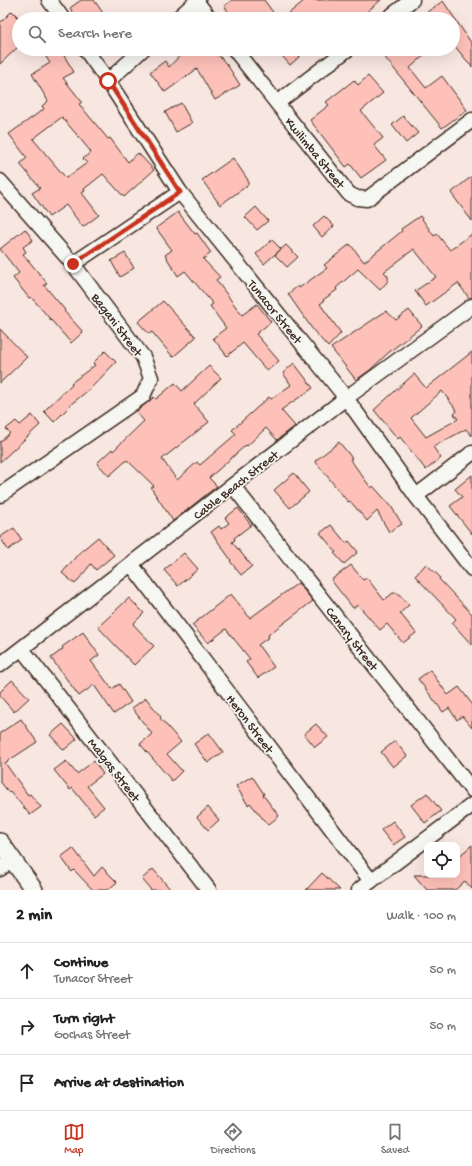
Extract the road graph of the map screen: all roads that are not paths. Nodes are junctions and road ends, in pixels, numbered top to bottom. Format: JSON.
{"nodes":[{"id":1,"x":49,"y":0,"type":"edge"},
{"id":2,"x":412,"y":0,"type":"edge"},
{"id":3,"x":197,"y":1,"type":"edge"},
{"id":4,"x":58,"y":12,"type":"edge"},
{"id":5,"x":185,"y":12,"type":"edge"},
{"id":6,"x":205,"y":12,"type":"edge"},
{"id":7,"x":396,"y":12,"type":"edge"},
{"id":8,"x":90,"y":56,"type":"edge"},
{"id":9,"x":135,"y":56,"type":"edge"},
{"id":10,"x":240,"y":56,"type":"edge"},
{"id":11,"x":339,"y":56,"type":"edge"},
{"id":12,"x":108,"y":81,"type":"junction"},
{"id":13,"x":277,"y":103,"type":"junction"},
{"id":14,"x":472,"y":120,"type":"edge"},
{"id":15,"x":0,"y":181,"type":"edge"},
{"id":16,"x":180,"y":192,"type":"junction"},
{"id":17,"x":73,"y":264,"type":"junction"},
{"id":18,"x":472,"y":306,"type":"edge"},
{"id":19,"x":346,"y":398,"type":"junction"},
{"id":20,"x":472,"y":453,"type":"edge"},
{"id":21,"x":233,"y":486,"type":"junction"},
{"id":22,"x":0,"y":495,"type":"edge"},
{"id":23,"x":416,"y":496,"type":"junction"},
{"id":24,"x":131,"y":564,"type":"junction"},
{"id":25,"x":472,"y":569,"type":"edge"},
{"id":26,"x":22,"y":649,"type":"junction"},
{"id":27,"x":0,"y":665,"type":"edge"},
{"id":28,"x":472,"y":790,"type":"edge"},
{"id":29,"x":472,"y":806,"type":"edge"},
{"id":30,"x":0,"y":842,"type":"edge"},
{"id":31,"x":7,"y":864,"type":"edge"},
{"id":32,"x":371,"y":881,"type":"junction"},
{"id":33,"x":34,"y":890,"type":"edge"},
{"id":34,"x":209,"y":890,"type":"edge"},
{"id":35,"x":359,"y":890,"type":"edge"}],
"edges":[{"from":1,"to":4,"type":"street"},
{"from":2,"to":7,"type":"street"},
{"from":3,"to":5,"type":"street"},
{"from":3,"to":6,"type":"street"},
{"from":8,"to":12,"type":"street","name":"Tunacor Street"},
{"from":9,"to":12,"type":"street"},
{"from":10,"to":13,"type":"street","name":"Kwilimba Street"},
{"from":11,"to":13,"type":"street"},
{"from":12,"to":16,"type":"street","name":"Tunacor Street"},
{"from":13,"to":14,"type":"street","name":"Kwilimba Street"},
{"from":15,"to":17,"type":"street","name":"Bagani Street"},
{"from":16,"to":17,"type":"street"},
{"from":16,"to":19,"type":"street","name":"Tunacor Street"},
{"from":17,"to":22,"type":"street","name":"Bagani Street"},
{"from":18,"to":19,"type":"street","name":"Cable Beach Street"},
{"from":19,"to":21,"type":"street","name":"Cable Beach Street"},
{"from":19,"to":23,"type":"street","name":"Tunacor Street"},
{"from":20,"to":23,"type":"street"},
{"from":21,"to":24,"type":"street","name":"Cable Beach Street"},
{"from":21,"to":28,"type":"street","name":"Canary Street"},
{"from":23,"to":25,"type":"street","name":"Tunacor Street"},
{"from":24,"to":26,"type":"street","name":"Cable Beach Street"},
{"from":24,"to":32,"type":"street","name":"Heron Street"},
{"from":26,"to":27,"type":"street","name":"Cable Beach Street"},
{"from":26,"to":34,"type":"street","name":"Malgas Street"},
{"from":29,"to":32,"type":"street"},
{"from":30,"to":31,"type":"street"},
{"from":31,"to":33,"type":"street"},
{"from":32,"to":35,"type":"street"}]}
